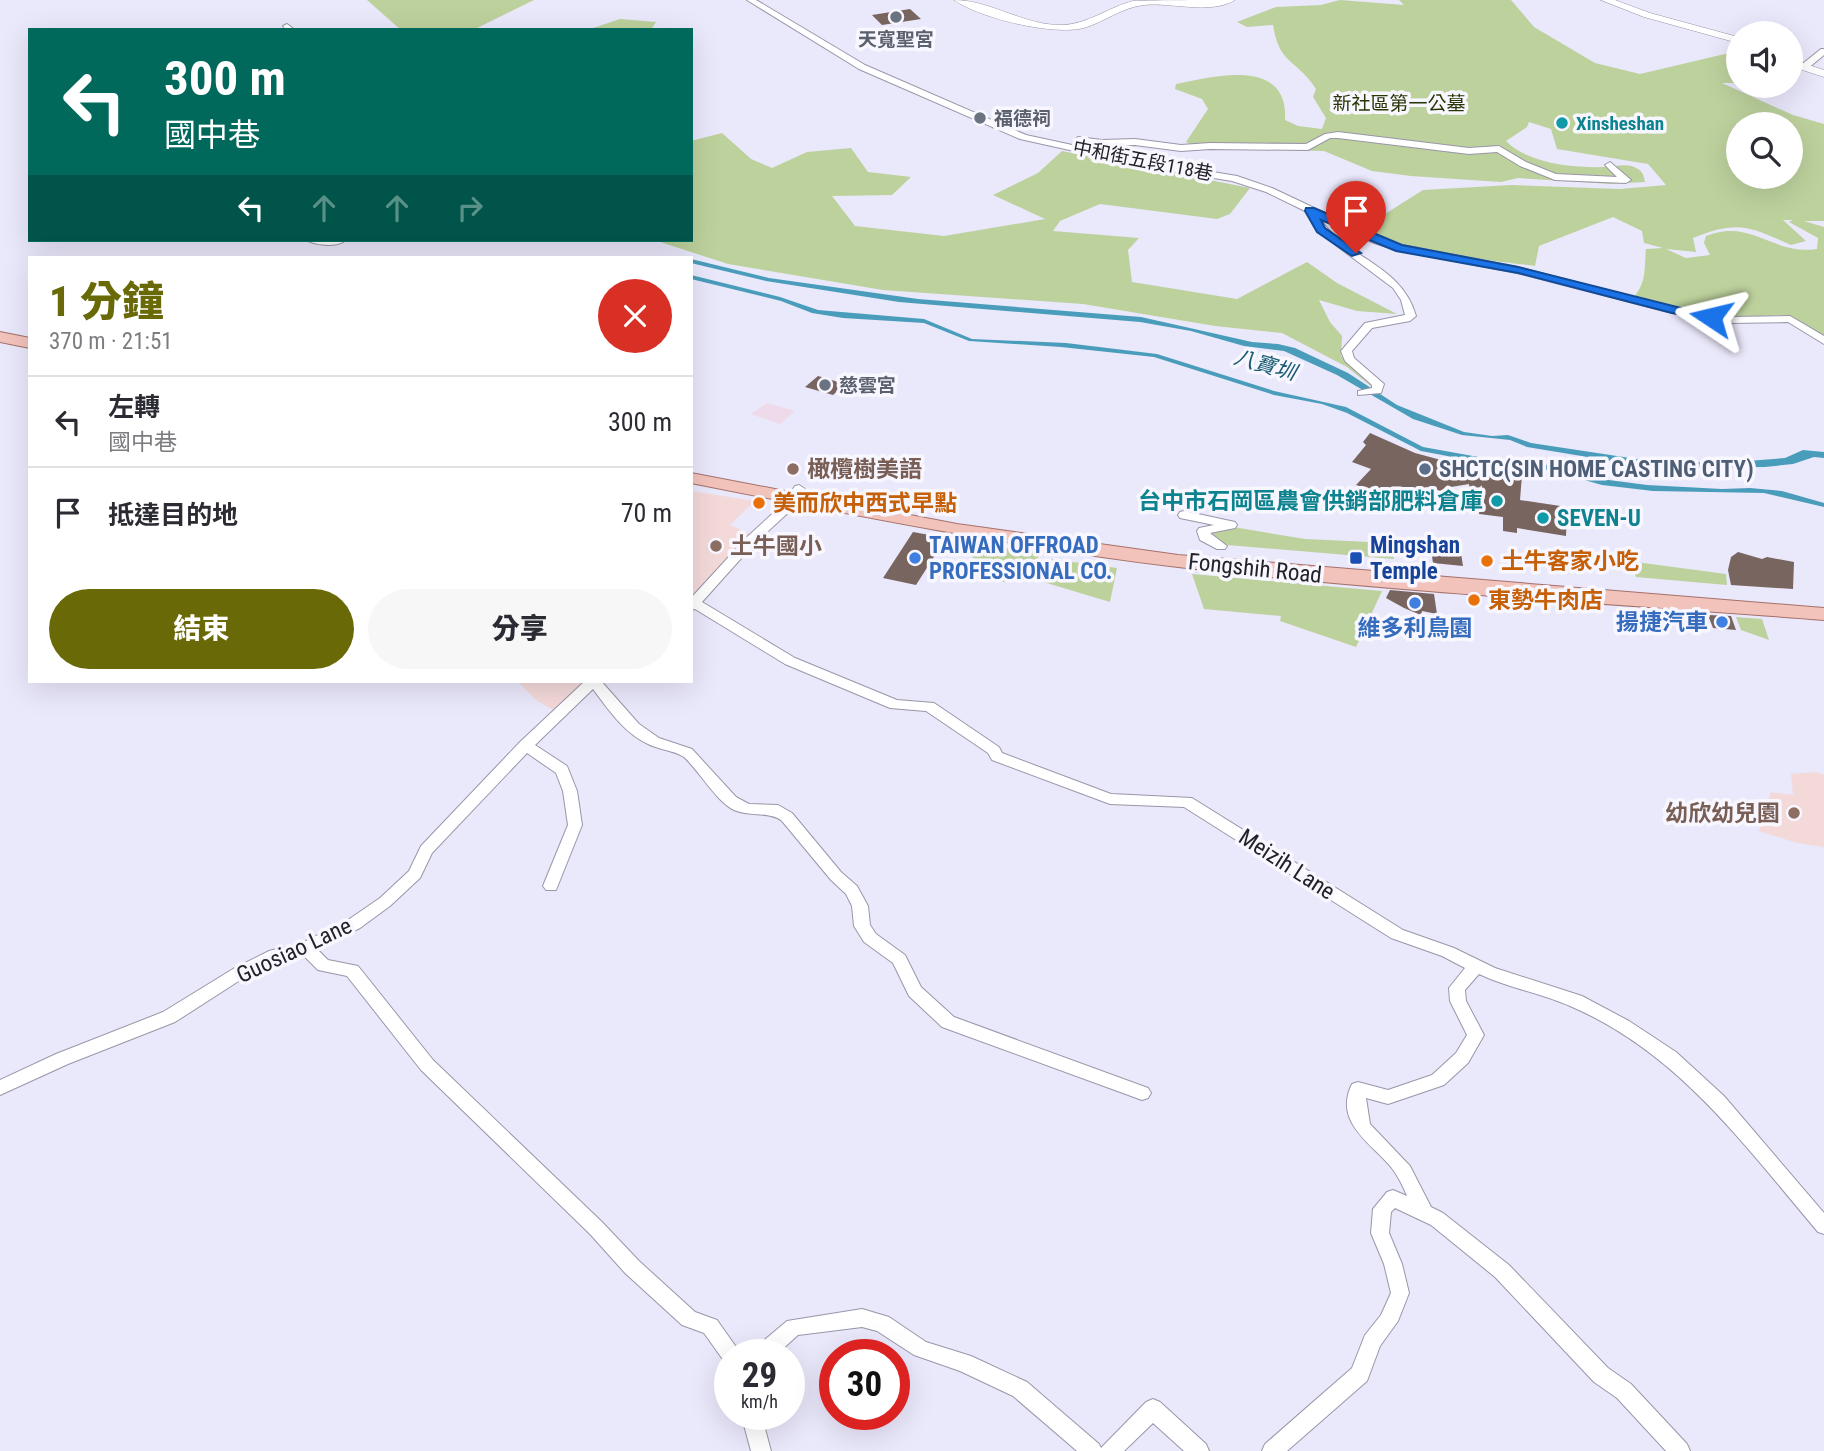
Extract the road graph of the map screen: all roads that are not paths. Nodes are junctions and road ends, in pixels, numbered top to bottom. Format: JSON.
{"nodes":[{"id":1,"x":751,"y":0,"type":"edge"},
{"id":2,"x":959,"y":0,"type":"edge"},
{"id":3,"x":1230,"y":0,"type":"edge"},
{"id":4,"x":1606,"y":0,"type":"edge"},
{"id":5,"x":1726,"y":37,"type":"edge"},
{"id":6,"x":1824,"y":51,"type":"edge"},
{"id":7,"x":1804,"y":67,"type":"joint"},
{"id":8,"x":1824,"y":74,"type":"edge"},
{"id":9,"x":1000,"y":129,"type":"junction"},
{"id":10,"x":1611,"y":166,"type":"dead end"},
{"id":11,"x":1310,"y":211,"type":"junction"},
{"id":12,"x":0,"y":327,"type":"edge"},
{"id":13,"x":28,"y":333,"type":"edge"},
{"id":14,"x":0,"y":337,"type":"edge"},
{"id":15,"x":1824,"y":341,"type":"edge"},
{"id":16,"x":28,"y":343,"type":"edge"},
{"id":17,"x":1362,"y":393,"type":"dead end"},
{"id":18,"x":693,"y":468,"type":"edge"},
{"id":19,"x":693,"y":478,"type":"edge"},
{"id":20,"x":796,"y":494,"type":"junction"},
{"id":21,"x":1184,"y":515,"type":"dead end"},
{"id":22,"x":1221,"y":546,"type":"dead end"},
{"id":23,"x":1824,"y":602,"type":"edge"},
{"id":24,"x":693,"y":604,"type":"edge"},
{"id":25,"x":1824,"y":614,"type":"edge"},
{"id":26,"x":592,"y":683,"type":"edge"},
{"id":27,"x":596,"y":683,"type":"edge"},
{"id":28,"x":526,"y":745,"type":"junction"},
{"id":29,"x":551,"y":886,"type":"dead end"},
{"id":30,"x":306,"y":948,"type":"junction"},
{"id":31,"x":1477,"y":965,"type":"junction"},
{"id":32,"x":0,"y":1087,"type":"edge"},
{"id":33,"x":1142,"y":1093,"type":"dead end"},
{"id":34,"x":1423,"y":1212,"type":"junction"},
{"id":35,"x":1824,"y":1226,"type":"edge"},
{"id":36,"x":719,"y":1339,"type":"edge"},
{"id":37,"x":780,"y":1339,"type":"edge"},
{"id":38,"x":755,"y":1430,"type":"edge"},
{"id":39,"x":760,"y":1450,"type":"edge"},
{"id":40,"x":1092,"y":1451,"type":"edge"},
{"id":41,"x":1110,"y":1451,"type":"edge"},
{"id":42,"x":1199,"y":1451,"type":"edge"},
{"id":43,"x":1272,"y":1451,"type":"edge"},
{"id":44,"x":1679,"y":1451,"type":"edge"}],
"edges":[{"from":1,"to":9,"type":"street","name":"中和街五段118巷"},
{"from":2,"to":3,"type":"street"},
{"from":4,"to":5,"type":"street"},
{"from":6,"to":7,"type":"street"},
{"from":7,"to":8,"type":"street"},
{"from":9,"to":10,"type":"street"},
{"from":9,"to":11,"type":"street","name":"中和街五段118巷"},
{"from":11,"to":15,"type":"street","name":"中和街五段118巷"},
{"from":11,"to":17,"type":"street"},
{"from":12,"to":13,"type":"main road"},
{"from":14,"to":16,"type":"main road"},
{"from":18,"to":20,"type":"main road","name":"Fongshih Road"},
{"from":19,"to":20,"type":"main road","name":"Fongshih Road"},
{"from":20,"to":23,"type":"main road","name":"Fongshih Road"},
{"from":20,"to":24,"type":"street"},
{"from":20,"to":25,"type":"main road","name":"Fongshih Road"},
{"from":21,"to":22,"type":"street"},
{"from":24,"to":31,"type":"street","name":"Meizih Lane"},
{"from":26,"to":28,"type":"street","name":"Guosiao Lane"},
{"from":27,"to":33,"type":"street"},
{"from":28,"to":29,"type":"street"},
{"from":28,"to":30,"type":"street","name":"Guosiao Lane"},
{"from":30,"to":32,"type":"street","name":"Guosiao Lane"},
{"from":30,"to":36,"type":"street"},
{"from":31,"to":34,"type":"street"},
{"from":31,"to":35,"type":"street","name":"Meizih Lane"},
{"from":34,"to":43,"type":"street"},
{"from":34,"to":44,"type":"street"},
{"from":37,"to":40,"type":"street"},
{"from":38,"to":39,"type":"street"},
{"from":41,"to":42,"type":"street"}]}
